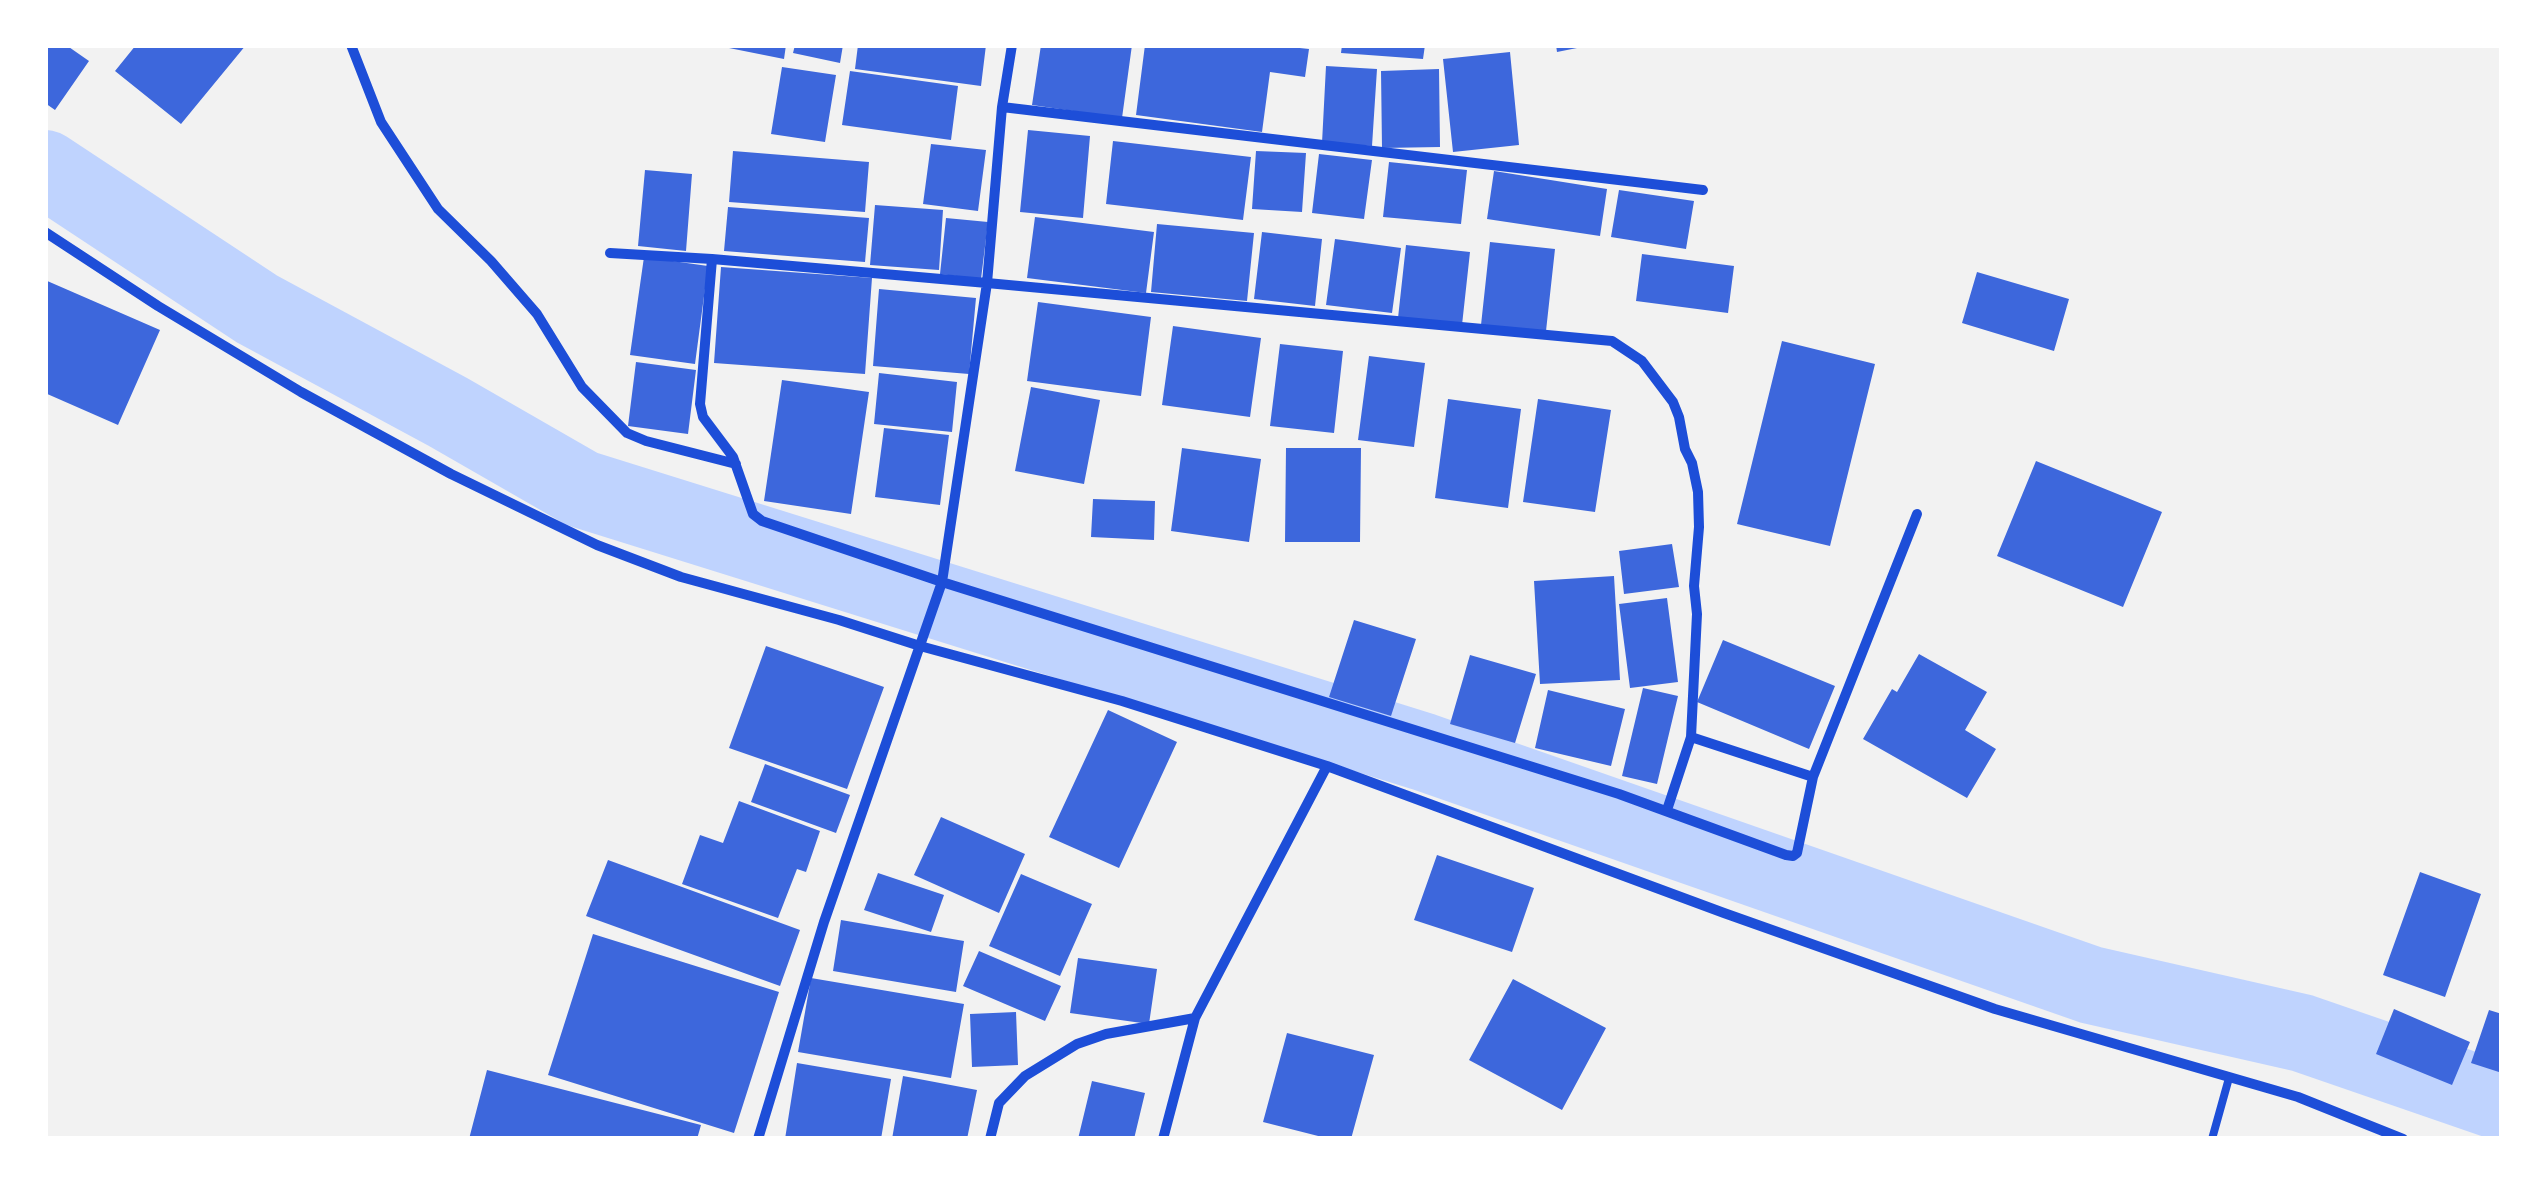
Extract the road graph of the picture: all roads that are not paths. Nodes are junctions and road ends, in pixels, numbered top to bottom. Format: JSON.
{"nodes":[{"id":1,"x":351,"y":45,"type":"edge"},
{"id":2,"x":1012,"y":45,"type":"edge"},
{"id":3,"x":1002,"y":107,"type":"junction"},
{"id":4,"x":1703,"y":190,"type":"dead end"},
{"id":5,"x":45,"y":232,"type":"edge"},
{"id":6,"x":610,"y":253,"type":"dead end"},
{"id":7,"x":712,"y":259,"type":"junction"},
{"id":8,"x":987,"y":282,"type":"junction"},
{"id":9,"x":736,"y":464,"type":"junction"},
{"id":10,"x":1916,"y":514,"type":"dead end"},
{"id":11,"x":942,"y":582,"type":"junction"},
{"id":12,"x":920,"y":646,"type":"junction"},
{"id":13,"x":1690,"y":737,"type":"junction"},
{"id":14,"x":1327,"y":766,"type":"junction"},
{"id":15,"x":1812,"y":777,"type":"junction"},
{"id":16,"x":1668,"y":810,"type":"junction"},
{"id":17,"x":1195,"y":1018,"type":"junction"},
{"id":18,"x":2229,"y":1078,"type":"junction"},
{"id":19,"x":758,"y":1139,"type":"edge"},
{"id":20,"x":990,"y":1139,"type":"edge"},
{"id":21,"x":1163,"y":1139,"type":"edge"},
{"id":22,"x":2212,"y":1139,"type":"edge"},
{"id":23,"x":2403,"y":1139,"type":"edge"}],
"edges":[{"from":1,"to":9,"type":"street"},
{"from":2,"to":3,"type":"street"},
{"from":3,"to":4,"type":"street"},
{"from":3,"to":8,"type":"street"},
{"from":5,"to":12,"type":"street"},
{"from":6,"to":7,"type":"street"},
{"from":7,"to":8,"type":"street"},
{"from":7,"to":9,"type":"street"},
{"from":8,"to":11,"type":"street"},
{"from":8,"to":13,"type":"street"},
{"from":9,"to":11,"type":"street"},
{"from":10,"to":15,"type":"street"},
{"from":11,"to":12,"type":"street"},
{"from":11,"to":16,"type":"street"},
{"from":12,"to":14,"type":"street"},
{"from":12,"to":19,"type":"street"},
{"from":13,"to":15,"type":"street"},
{"from":13,"to":16,"type":"street"},
{"from":14,"to":17,"type":"street"},
{"from":14,"to":18,"type":"street"},
{"from":15,"to":16,"type":"street"},
{"from":17,"to":20,"type":"street"},
{"from":17,"to":21,"type":"street"},
{"from":18,"to":22,"type":"lane"},
{"from":18,"to":23,"type":"street"}]}
